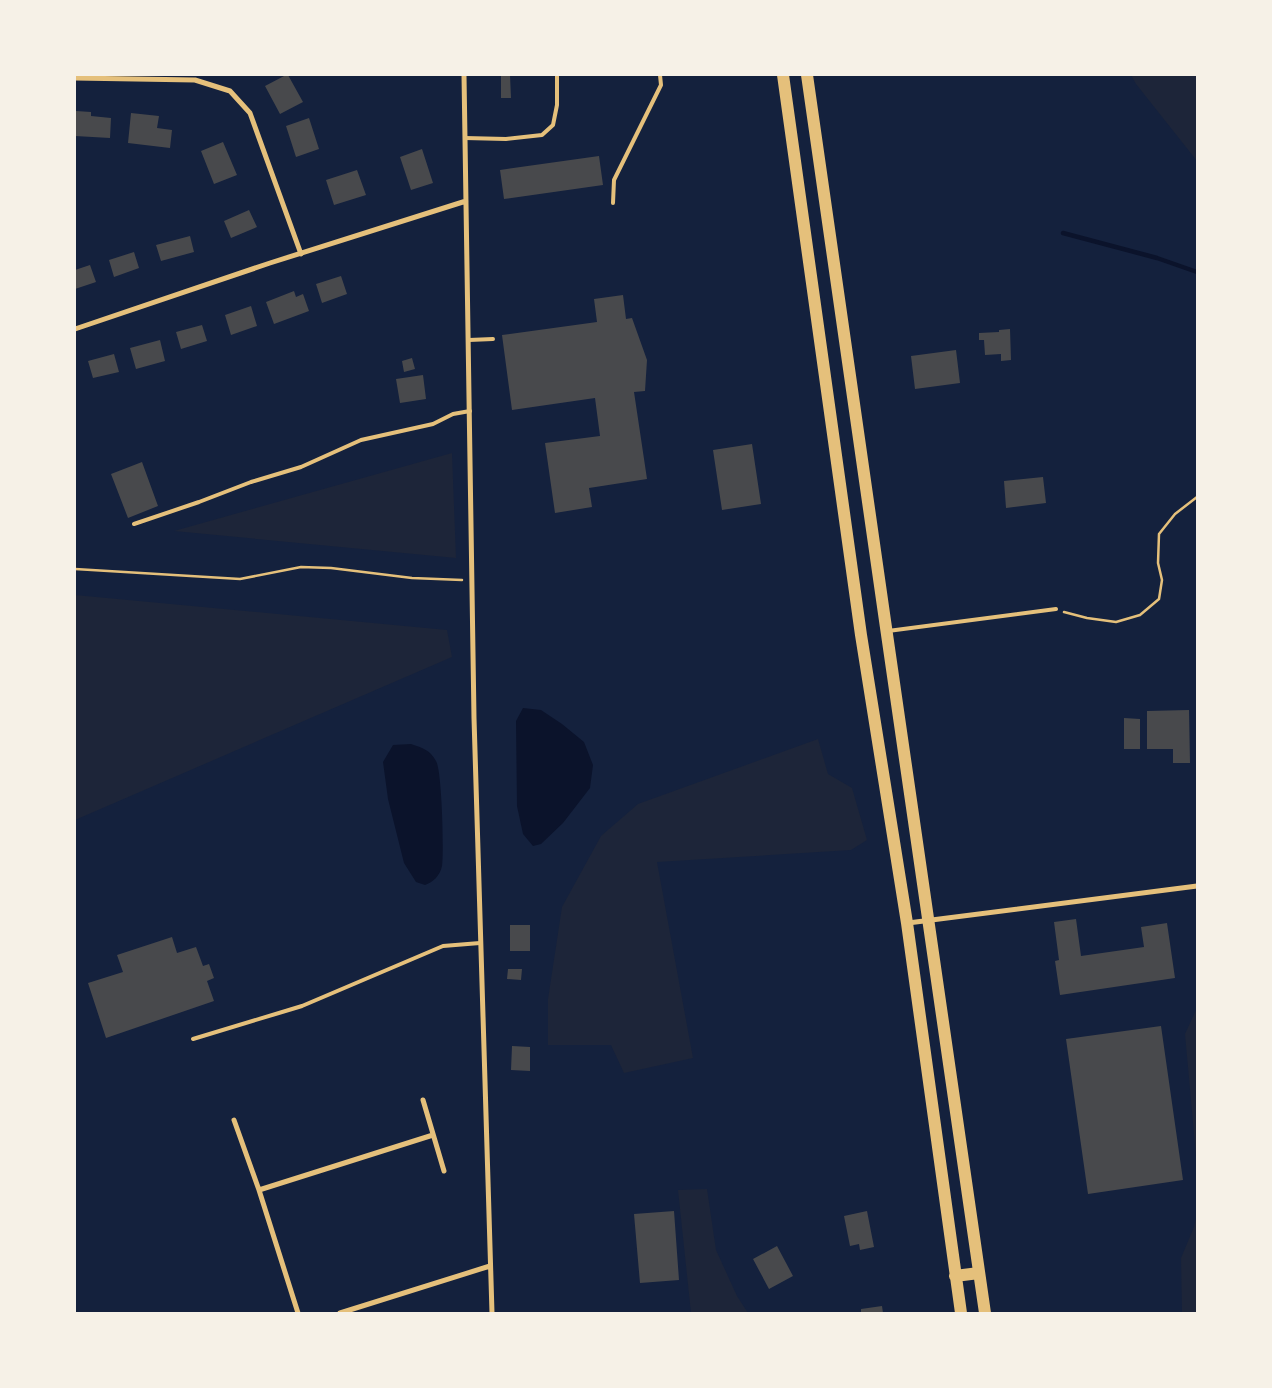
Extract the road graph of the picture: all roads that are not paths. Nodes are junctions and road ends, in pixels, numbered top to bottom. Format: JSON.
{"nodes":[{"id":1,"x":464,"y":75,"type":"edge"},
{"id":2,"x":557,"y":75,"type":"edge"},
{"id":3,"x":660,"y":75,"type":"edge"},
{"id":4,"x":783,"y":75,"type":"edge"},
{"id":5,"x":807,"y":75,"type":"edge"},
{"id":6,"x":75,"y":78,"type":"edge"},
{"id":7,"x":465,"y":138,"type":"junction"},
{"id":8,"x":466,"y":201,"type":"junction"},
{"id":9,"x":614,"y":204,"type":"dead end"},
{"id":10,"x":301,"y":254,"type":"junction"},
{"id":11,"x":75,"y":329,"type":"edge"},
{"id":12,"x":469,"y":340,"type":"junction"},
{"id":13,"x":493,"y":340,"type":"dead end"},
{"id":14,"x":470,"y":411,"type":"junction"},
{"id":15,"x":134,"y":524,"type":"dead end"},
{"id":16,"x":1056,"y":609,"type":"road end"},
{"id":17,"x":886,"y":632,"type":"junction"},
{"id":18,"x":1197,"y":886,"type":"edge"},
{"id":19,"x":929,"y":919,"type":"junction"},
{"id":20,"x":907,"y":923,"type":"junction"},
{"id":21,"x":480,"y":943,"type":"junction"},
{"id":22,"x":939,"y":987,"type":"junction"},
{"id":23,"x":916,"y":990,"type":"junction"},
{"id":24,"x":193,"y":1039,"type":"dead end"},
{"id":25,"x":954,"y":1096,"type":"junction"},
{"id":26,"x":931,"y":1098,"type":"junction"},
{"id":27,"x":423,"y":1100,"type":"dead end"},
{"id":28,"x":234,"y":1120,"type":"dead end"},
{"id":29,"x":433,"y":1136,"type":"junction"},
{"id":30,"x":444,"y":1171,"type":"dead end"},
{"id":31,"x":259,"y":1190,"type":"junction"},
{"id":32,"x":490,"y":1266,"type":"junction"},
{"id":33,"x":979,"y":1273,"type":"junction"},
{"id":34,"x":955,"y":1276,"type":"junction"},
{"id":35,"x":298,"y":1313,"type":"edge"},
{"id":36,"x":340,"y":1313,"type":"edge"},
{"id":37,"x":492,"y":1313,"type":"edge"},
{"id":38,"x":960,"y":1313,"type":"edge"},
{"id":39,"x":985,"y":1313,"type":"edge"}],
"edges":[{"from":1,"to":7,"type":"street"},
{"from":2,"to":7,"type":"lane"},
{"from":3,"to":9,"type":"lane"},
{"from":4,"to":20,"type":"main road"},
{"from":5,"to":17,"type":"main road"},
{"from":6,"to":10,"type":"street"},
{"from":7,"to":8,"type":"street"},
{"from":8,"to":10,"type":"street"},
{"from":8,"to":12,"type":"street"},
{"from":10,"to":11,"type":"street"},
{"from":12,"to":13,"type":"lane"},
{"from":12,"to":14,"type":"street"},
{"from":14,"to":15,"type":"lane"},
{"from":14,"to":21,"type":"street"},
{"from":16,"to":17,"type":"lane"},
{"from":17,"to":19,"type":"main road"},
{"from":18,"to":19,"type":"street"},
{"from":19,"to":20,"type":"street"},
{"from":19,"to":22,"type":"main road"},
{"from":20,"to":23,"type":"main road"},
{"from":21,"to":24,"type":"lane"},
{"from":21,"to":32,"type":"street"},
{"from":22,"to":23,"type":"main road"},
{"from":22,"to":25,"type":"main road"},
{"from":23,"to":26,"type":"main road"},
{"from":25,"to":26,"type":"main road"},
{"from":25,"to":33,"type":"main road"},
{"from":26,"to":34,"type":"main road"},
{"from":27,"to":29,"type":"street"},
{"from":28,"to":31,"type":"street"},
{"from":29,"to":30,"type":"street"},
{"from":29,"to":31,"type":"street"},
{"from":31,"to":35,"type":"street"},
{"from":32,"to":36,"type":"street"},
{"from":32,"to":37,"type":"street"},
{"from":33,"to":34,"type":"main road"},
{"from":33,"to":39,"type":"main road"},
{"from":34,"to":38,"type":"main road"}]}
